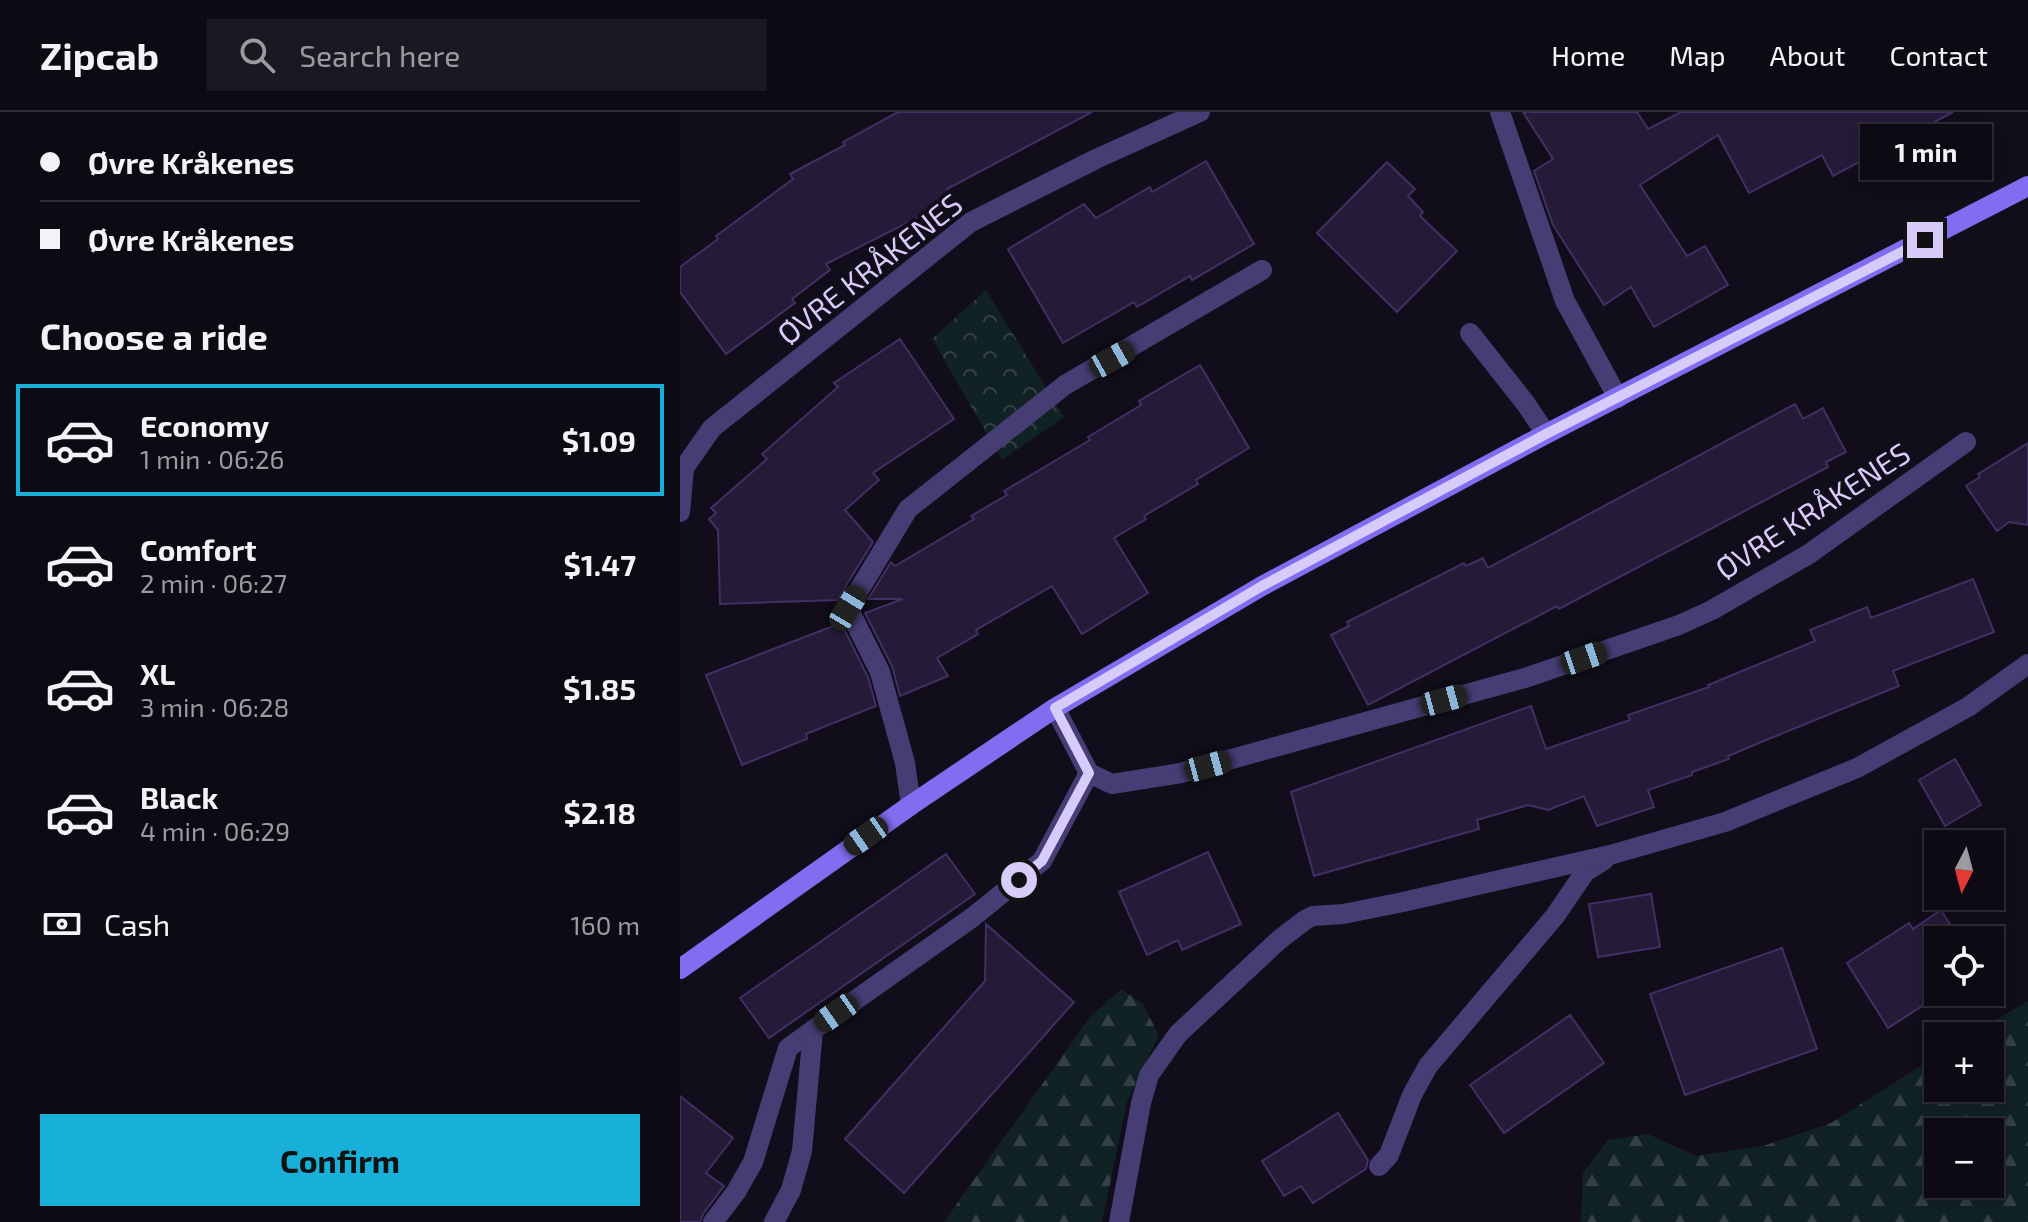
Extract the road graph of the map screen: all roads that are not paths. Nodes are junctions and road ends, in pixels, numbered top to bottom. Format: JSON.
{"nodes":[{"id":1,"x":1200,"y":112,"type":"edge"},
{"id":2,"x":1500,"y":112,"type":"edge"},
{"id":3,"x":2028,"y":186,"type":"edge"},
{"id":4,"x":1262,"y":270,"type":"dead end"},
{"id":5,"x":1470,"y":333,"type":"dead end"},
{"id":6,"x":1618,"y":398,"type":"junction"},
{"id":7,"x":1546,"y":434,"type":"junction"},
{"id":8,"x":1966,"y":442,"type":"dead end"},
{"id":9,"x":680,"y":512,"type":"edge"},
{"id":10,"x":2028,"y":664,"type":"edge"},
{"id":11,"x":1055,"y":708,"type":"junction"},
{"id":12,"x":1089,"y":773,"type":"junction"},
{"id":13,"x":911,"y":805,"type":"junction"},
{"id":14,"x":1610,"y":855,"type":"junction"},
{"id":15,"x":680,"y":969,"type":"edge"},
{"id":16,"x":813,"y":1030,"type":"junction"},
{"id":17,"x":1379,"y":1166,"type":"dead end"},
{"id":18,"x":713,"y":1222,"type":"edge"},
{"id":19,"x":774,"y":1222,"type":"edge"},
{"id":20,"x":1119,"y":1222,"type":"edge"}],
"edges":[{"from":1,"to":9,"type":"street","name":"ØVRE KRÅKENES"},
{"from":2,"to":6,"type":"street"},
{"from":3,"to":6,"type":"main road"},
{"from":4,"to":13,"type":"street"},
{"from":5,"to":7,"type":"street"},
{"from":6,"to":7,"type":"main road"},
{"from":7,"to":11,"type":"main road"},
{"from":8,"to":12,"type":"street","name":"ØVRE KRÅKENES"},
{"from":10,"to":14,"type":"street"},
{"from":11,"to":12,"type":"street"},
{"from":11,"to":13,"type":"main road"},
{"from":12,"to":16,"type":"street"},
{"from":13,"to":15,"type":"main road"},
{"from":14,"to":17,"type":"street"},
{"from":14,"to":20,"type":"street"},
{"from":16,"to":18,"type":"street"},
{"from":16,"to":19,"type":"street"}]}
